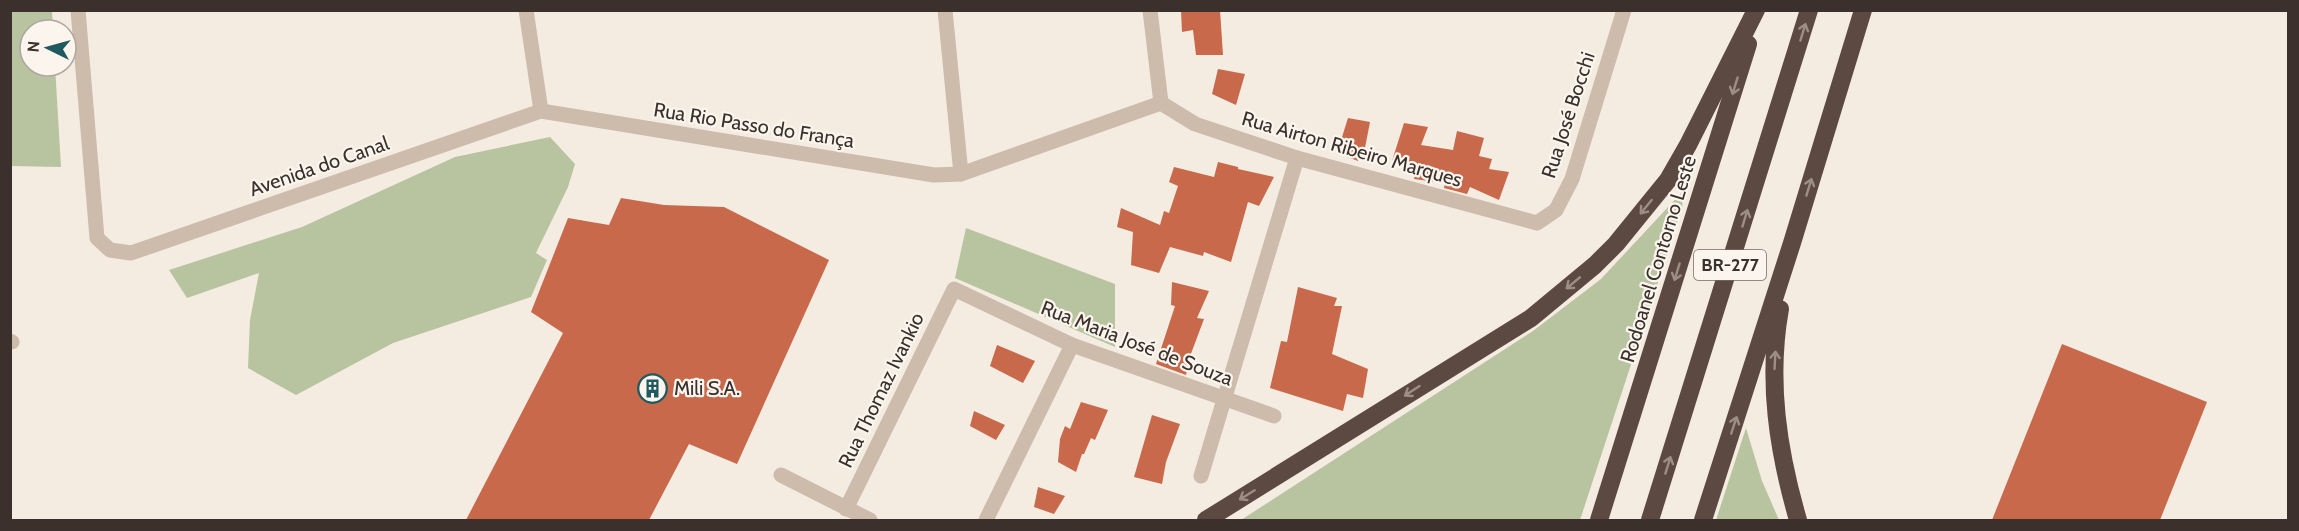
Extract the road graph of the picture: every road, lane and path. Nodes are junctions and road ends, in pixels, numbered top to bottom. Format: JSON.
{"nodes":[{"id":1,"x":78,"y":10,"type":"edge"},
{"id":2,"x":525,"y":10,"type":"edge"},
{"id":3,"x":945,"y":10,"type":"edge"},
{"id":4,"x":1150,"y":10,"type":"edge"},
{"id":5,"x":1624,"y":10,"type":"edge"},
{"id":6,"x":1758,"y":10,"type":"edge"},
{"id":7,"x":1809,"y":10,"type":"edge"},
{"id":8,"x":1863,"y":10,"type":"edge"},
{"id":9,"x":1161,"y":103,"type":"junction"},
{"id":10,"x":541,"y":111,"type":"junction"},
{"id":11,"x":1297,"y":158,"type":"junction"},
{"id":12,"x":961,"y":174,"type":"junction"},
{"id":13,"x":1537,"y":223,"type":"joint"},
{"id":14,"x":1792,"y":243,"type":"junction"},
{"id":15,"x":954,"y":289,"type":"joint"},
{"id":16,"x":1072,"y":345,"type":"junction"},
{"id":17,"x":1223,"y":398,"type":"junction"},
{"id":18,"x":1274,"y":416,"type":"dead end"},
{"id":19,"x":781,"y":475,"type":"dead end"},
{"id":20,"x":1201,"y":476,"type":"dead end"},
{"id":21,"x":846,"y":509,"type":"junction"},
{"id":22,"x":870,"y":520,"type":"edge"},
{"id":23,"x":986,"y":520,"type":"edge"},
{"id":24,"x":1206,"y":520,"type":"edge"},
{"id":25,"x":1597,"y":520,"type":"edge"},
{"id":26,"x":1652,"y":520,"type":"edge"},
{"id":27,"x":1703,"y":520,"type":"edge"},
{"id":28,"x":1798,"y":520,"type":"edge"}],
"edges":[{"from":1,"to":10,"type":"street","name":"Avenida do Canal"},
{"from":2,"to":10,"type":"street"},
{"from":3,"to":12,"type":"street"},
{"from":4,"to":9,"type":"street"},
{"from":5,"to":13,"type":"street","name":"Rua José Bocchi"},
{"from":6,"to":24,"type":"highway","one_way":true},
{"from":6,"to":25,"type":"highway","name":"Rodoanel Contorno Leste","one_way":true},
{"from":26,"to":7,"type":"highway","number":"BR-277","one_way":true},
{"from":14,"to":8,"type":"highway","one_way":true},
{"from":9,"to":11,"type":"street","name":"Rua Airton Ribeiro Marques"},
{"from":9,"to":12,"type":"street","name":"Rua Rio Passo do França"},
{"from":10,"to":12,"type":"street","name":"Rua Rio Passo do França"},
{"from":11,"to":13,"type":"street","name":"Rua Airton Ribeiro Marques"},
{"from":11,"to":17,"type":"street"},
{"from":27,"to":14,"type":"highway","one_way":true},
{"from":28,"to":14,"type":"highway","one_way":true},
{"from":15,"to":16,"type":"street","name":"Rua Maria José de Souza"},
{"from":15,"to":21,"type":"street","name":"Rua Thomaz Ivankio"},
{"from":16,"to":17,"type":"street","name":"Rua Maria José de Souza"},
{"from":16,"to":23,"type":"street"},
{"from":17,"to":18,"type":"street","name":"Rua Maria José de Souza"},
{"from":17,"to":20,"type":"street"},
{"from":19,"to":21,"type":"street"},
{"from":21,"to":22,"type":"street"}]}
